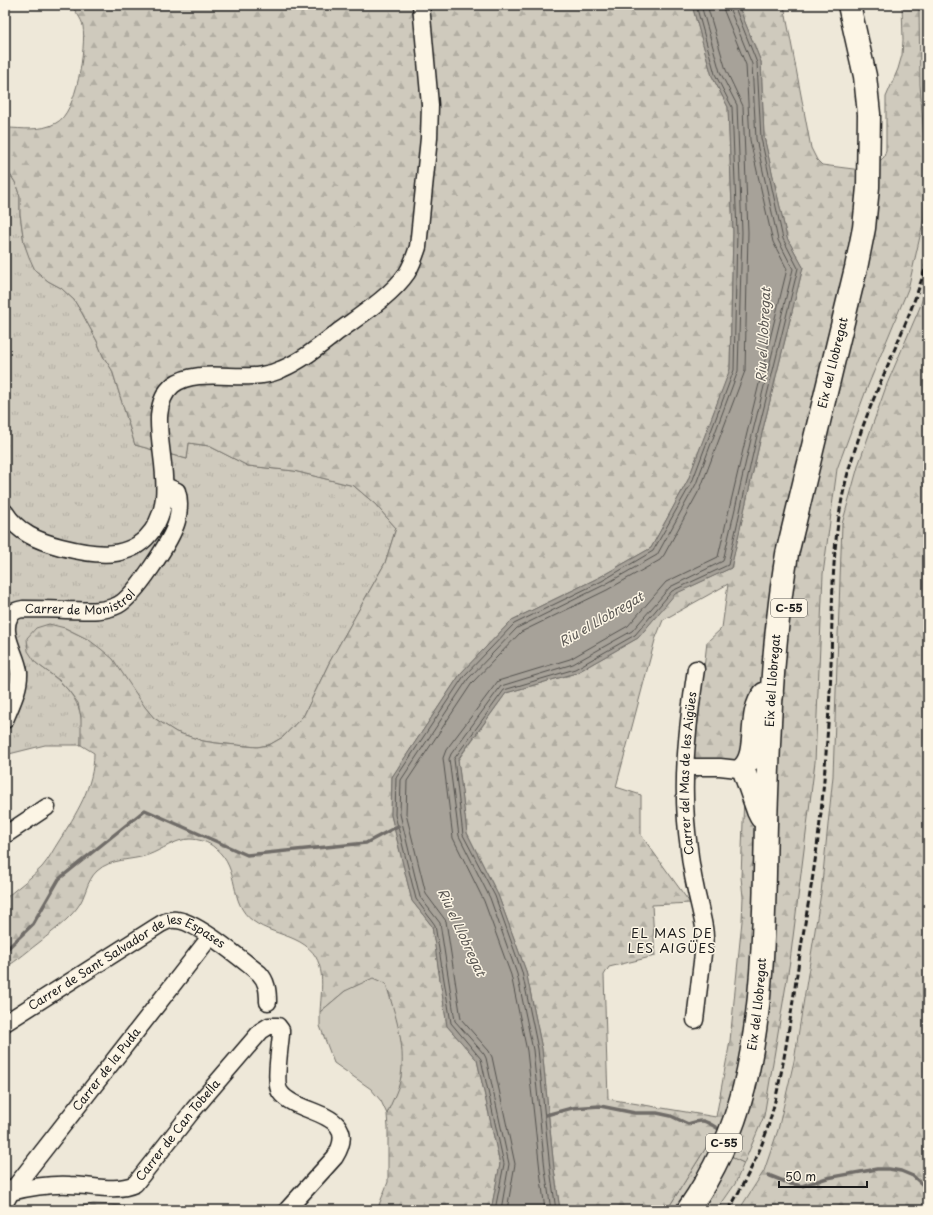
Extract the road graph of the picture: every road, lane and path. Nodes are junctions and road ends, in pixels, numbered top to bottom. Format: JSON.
{"nodes":[{"id":1,"x":421,"y":5,"type":"edge"},
{"id":2,"x":849,"y":5,"type":"edge"},
{"id":3,"x":858,"y":5,"type":"edge"},
{"id":4,"x":165,"y":486,"type":"junction"},
{"id":5,"x":5,"y":512,"type":"edge"},
{"id":6,"x":696,"y":669,"type":"dead end"},
{"id":7,"x":772,"y":695,"type":"junction"},
{"id":8,"x":5,"y":720,"type":"edge"},
{"id":9,"x":686,"y":767,"type":"junction"},
{"id":10,"x":743,"y":768,"type":"junction"},
{"id":11,"x":47,"y":807,"type":"dead end"},
{"id":12,"x":766,"y":820,"type":"junction"},
{"id":13,"x":5,"y":835,"type":"edge"},
{"id":14,"x":210,"y":937,"type":"junction"},
{"id":15,"x":268,"y":1002,"type":"dead end"},
{"id":16,"x":695,"y":1020,"type":"dead end"},
{"id":17,"x":5,"y":1023,"type":"edge"},
{"id":18,"x":7,"y":1194,"type":"edge"},
{"id":19,"x":287,"y":1210,"type":"edge"},
{"id":20,"x":688,"y":1210,"type":"edge"},
{"id":21,"x":702,"y":1210,"type":"edge"}],
"edges":[{"from":1,"to":4,"type":"street"},
{"from":2,"to":7,"type":"highway","name":"Eix del Llobregat","number":"C-55"},
{"from":3,"to":21,"type":"highway","name":"Eix del Llobregat","number":"C-55"},
{"from":4,"to":5,"type":"street"},
{"from":4,"to":8,"type":"street","name":"Carrer de Monistrol"},
{"from":6,"to":9,"type":"street","name":"Carrer del Mas de les Aigües"},
{"from":7,"to":10,"type":"highway"},
{"from":7,"to":12,"type":"highway","name":"Eix del Llobregat","number":"C-55"},
{"from":9,"to":10,"type":"street"},
{"from":9,"to":16,"type":"street","name":"Carrer del Mas de les Aigües"},
{"from":10,"to":12,"type":"highway"},
{"from":11,"to":13,"type":"street"},
{"from":12,"to":20,"type":"highway","name":"Eix del Llobregat","number":"C-55"},
{"from":14,"to":15,"type":"street","name":"Carrer de Sant Salvador de les Espases"},
{"from":14,"to":17,"type":"street","name":"Carrer de Sant Salvador de les Espases"},
{"from":14,"to":18,"type":"street","name":"Carrer de la Puda"},
{"from":18,"to":19,"type":"street","name":"Carrer de Can Tobella"}]}
